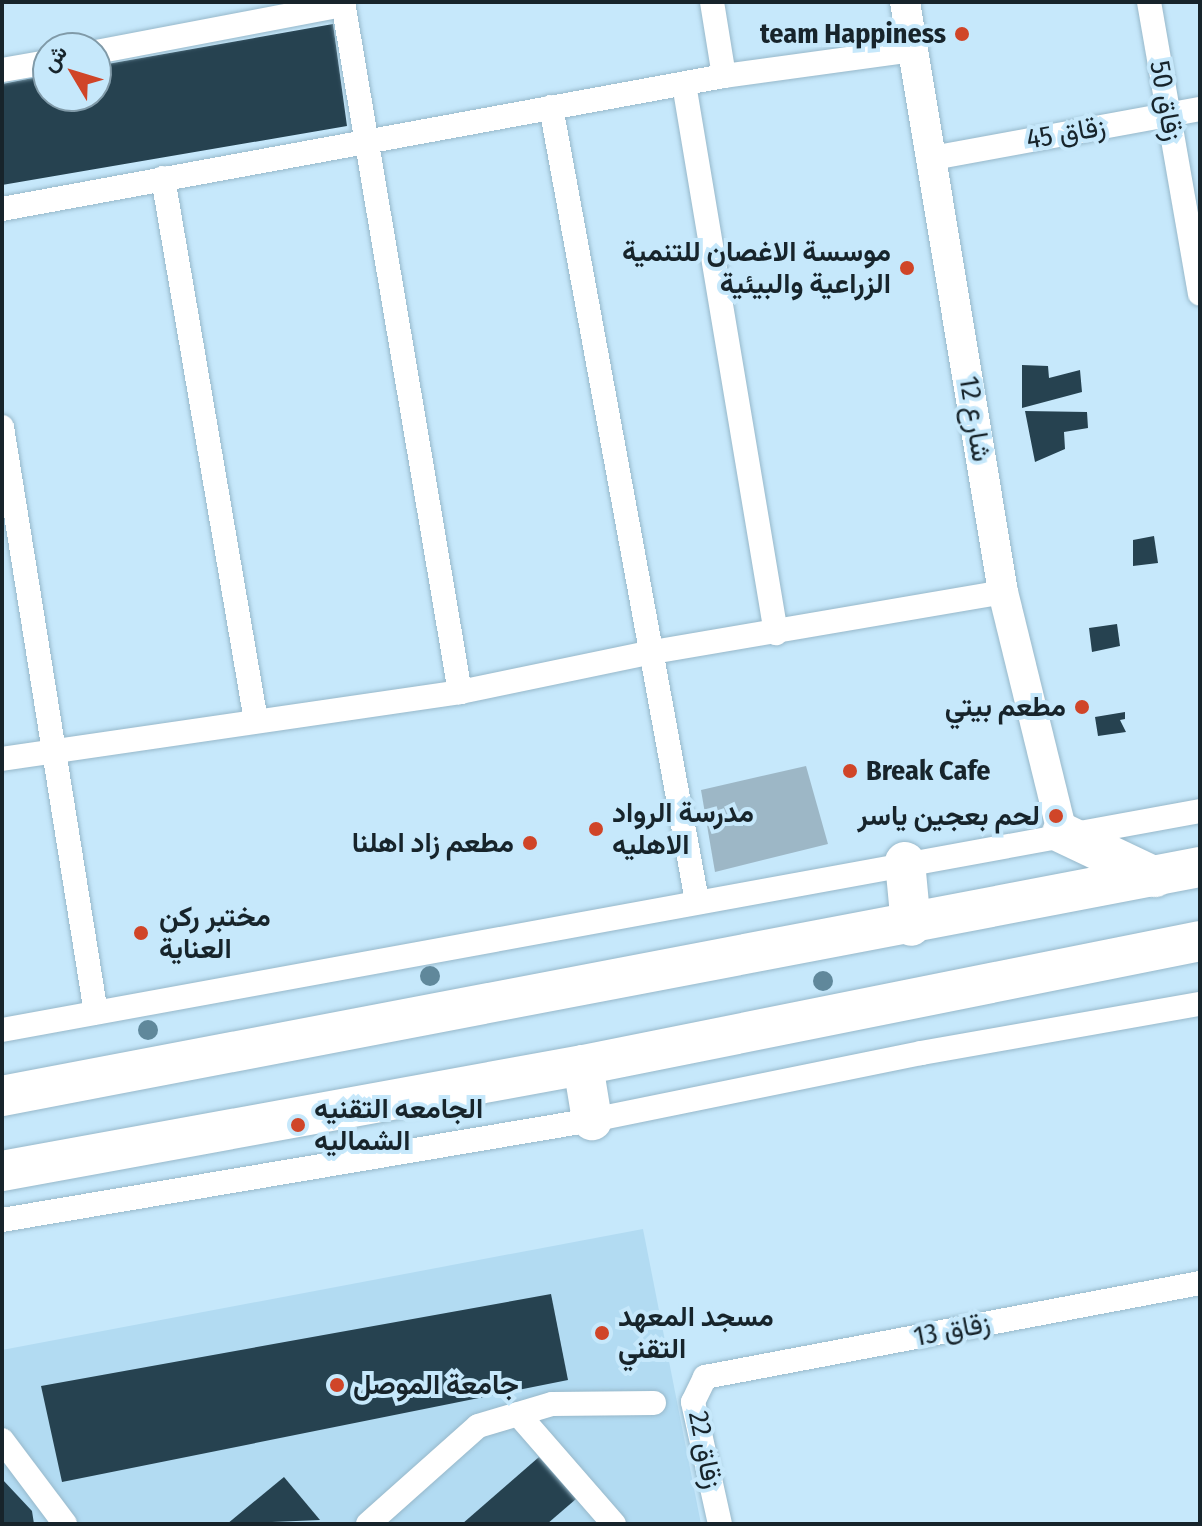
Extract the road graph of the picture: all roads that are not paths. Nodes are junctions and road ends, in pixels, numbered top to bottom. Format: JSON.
{"nodes":[{"id":1,"x":712,"y":2,"type":"edge"},
{"id":2,"x":905,"y":2,"type":"edge"},
{"id":3,"x":1149,"y":2,"type":"edge"},
{"id":4,"x":343,"y":4,"type":"edge"},
{"id":5,"x":112,"y":49,"type":"edge"},
{"id":6,"x":913,"y":50,"type":"junction"},
{"id":7,"x":32,"y":65,"type":"edge"},
{"id":8,"x":2,"y":70,"type":"edge"},
{"id":9,"x":724,"y":76,"type":"junction"},
{"id":10,"x":684,"y":84,"type":"junction"},
{"id":11,"x":551,"y":107,"type":"junction"},
{"id":12,"x":1200,"y":109,"type":"edge"},
{"id":13,"x":1169,"y":115,"type":"junction"},
{"id":14,"x":370,"y":138,"type":"junction"},
{"id":15,"x":933,"y":158,"type":"junction"},
{"id":16,"x":163,"y":178,"type":"junction"},
{"id":17,"x":2,"y":209,"type":"edge"},
{"id":18,"x":1196,"y":248,"type":"edge"},
{"id":19,"x":1200,"y":294,"type":"edge"},
{"id":20,"x":2,"y":427,"type":"edge"},
{"id":21,"x":1003,"y":592,"type":"junction"},
{"id":22,"x":776,"y":633,"type":"junction"},
{"id":23,"x":653,"y":652,"type":"junction"},
{"id":24,"x":460,"y":692,"type":"junction"},
{"id":25,"x":256,"y":721,"type":"junction"},
{"id":26,"x":53,"y":748,"type":"junction"},
{"id":27,"x":2,"y":759,"type":"edge"},
{"id":28,"x":1200,"y":811,"type":"edge"},
{"id":29,"x":1062,"y":833,"type":"junction"},
{"id":30,"x":905,"y":862,"type":"junction"},
{"id":31,"x":1200,"y":867,"type":"edge"},
{"id":32,"x":1155,"y":877,"type":"junction"},
{"id":33,"x":697,"y":901,"type":"junction"},
{"id":34,"x":911,"y":926,"type":"junction"},
{"id":35,"x":1200,"y":941,"type":"edge"},
{"id":36,"x":1200,"y":1004,"type":"edge"},
{"id":37,"x":96,"y":1013,"type":"junction"},
{"id":38,"x":2,"y":1030,"type":"edge"},
{"id":39,"x":583,"y":1065,"type":"junction"},
{"id":40,"x":2,"y":1096,"type":"edge"},
{"id":41,"x":592,"y":1120,"type":"junction"},
{"id":42,"x":2,"y":1171,"type":"edge"},
{"id":43,"x":2,"y":1220,"type":"edge"},
{"id":44,"x":1200,"y":1283,"type":"edge"},
{"id":45,"x":705,"y":1377,"type":"joint"},
{"id":46,"x":654,"y":1403,"type":"dead end"},
{"id":47,"x":518,"y":1414,"type":"junction"},
{"id":48,"x":2,"y":1440,"type":"edge"},
{"id":49,"x":46,"y":1499,"type":"junction"},
{"id":50,"x":601,"y":1520,"type":"edge"},
{"id":51,"x":51,"y":1524,"type":"edge"},
{"id":52,"x":65,"y":1524,"type":"edge"},
{"id":53,"x":368,"y":1524,"type":"edge"},
{"id":54,"x":720,"y":1524,"type":"edge"}],
"edges":[{"from":1,"to":9,"type":"street"},
{"from":2,"to":6,"type":"street","name":"شارع 12"},
{"from":3,"to":13,"type":"street","name":"زقاق 50"},
{"from":4,"to":5,"type":"street"},
{"from":4,"to":14,"type":"street"},
{"from":6,"to":9,"type":"street"},
{"from":6,"to":15,"type":"street","name":"شارع 12"},
{"from":7,"to":8,"type":"street"},
{"from":9,"to":10,"type":"street"},
{"from":10,"to":11,"type":"street"},
{"from":10,"to":22,"type":"street"},
{"from":11,"to":14,"type":"street"},
{"from":11,"to":23,"type":"street"},
{"from":12,"to":13,"type":"street","name":"زقاق 45"},
{"from":13,"to":15,"type":"street","name":"زقاق 45"},
{"from":13,"to":18,"type":"street","name":"زقاق 50"},
{"from":14,"to":16,"type":"street"},
{"from":14,"to":24,"type":"street"},
{"from":15,"to":21,"type":"street","name":"شارع 12"},
{"from":16,"to":17,"type":"street"},
{"from":16,"to":25,"type":"street"},
{"from":18,"to":19,"type":"street","name":"زقاق 50"},
{"from":20,"to":26,"type":"street"},
{"from":21,"to":22,"type":"street"},
{"from":21,"to":29,"type":"street","name":"شارع 12"},
{"from":22,"to":23,"type":"street"},
{"from":23,"to":24,"type":"street"},
{"from":23,"to":33,"type":"street"},
{"from":24,"to":25,"type":"street"},
{"from":25,"to":26,"type":"street"},
{"from":26,"to":27,"type":"street"},
{"from":26,"to":37,"type":"street"},
{"from":28,"to":29,"type":"street"},
{"from":29,"to":30,"type":"street"},
{"from":29,"to":32,"type":"highway"},
{"from":30,"to":33,"type":"street"},
{"from":30,"to":34,"type":"highway"},
{"from":31,"to":32,"type":"highway"},
{"from":32,"to":34,"type":"highway"},
{"from":33,"to":37,"type":"street"},
{"from":34,"to":40,"type":"highway"},
{"from":35,"to":39,"type":"highway"},
{"from":36,"to":41,"type":"street"},
{"from":37,"to":38,"type":"street"},
{"from":39,"to":41,"type":"highway"},
{"from":39,"to":42,"type":"highway"},
{"from":41,"to":43,"type":"street"},
{"from":44,"to":45,"type":"street","name":"زقاق 13"},
{"from":45,"to":54,"type":"street","name":"زقاق 22"},
{"from":46,"to":47,"type":"street"},
{"from":47,"to":50,"type":"street"},
{"from":47,"to":53,"type":"street"},
{"from":48,"to":49,"type":"street"},
{"from":49,"to":51,"type":"street"},
{"from":49,"to":52,"type":"street"}]}
